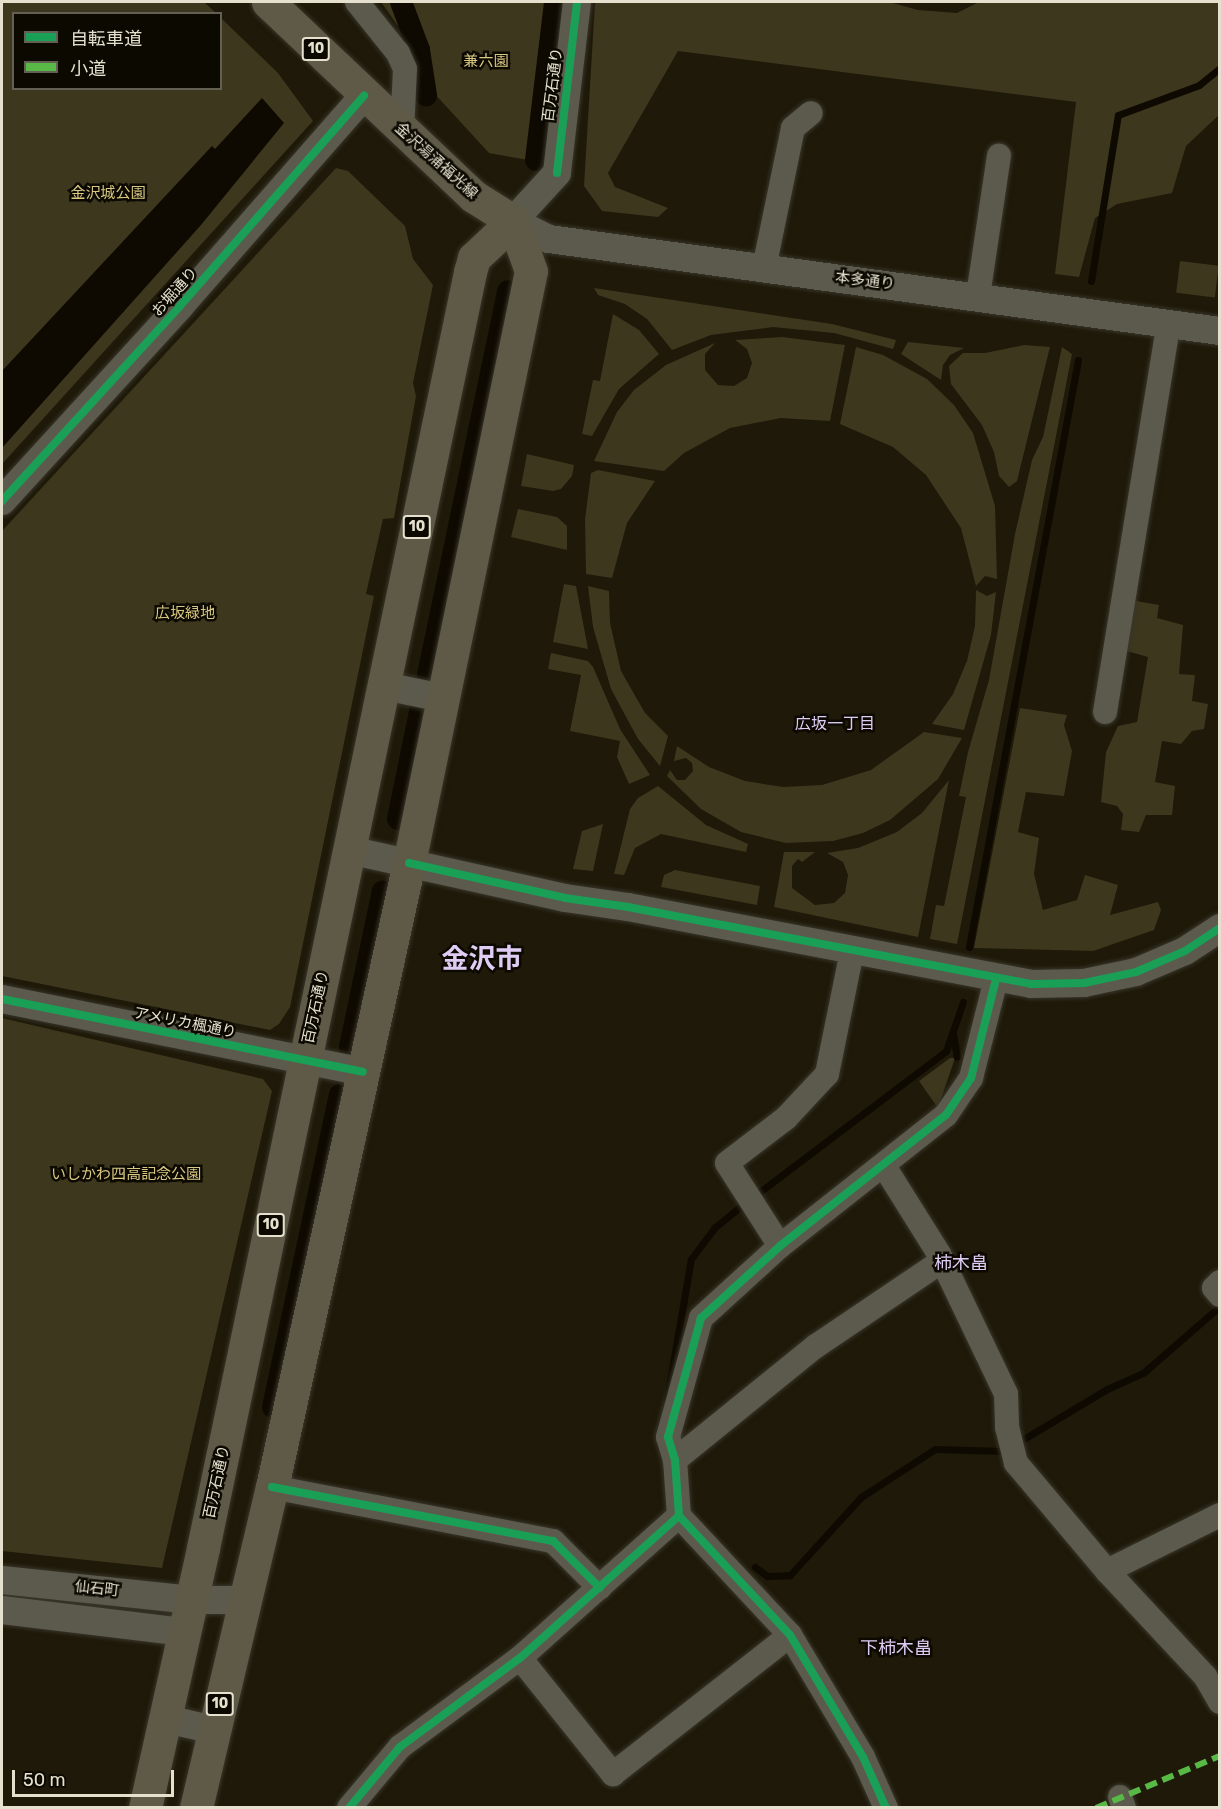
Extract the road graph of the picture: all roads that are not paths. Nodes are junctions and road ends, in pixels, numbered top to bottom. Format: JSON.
{"nodes":[{"id":1,"x":268,"y":2,"type":"edge"},
{"id":2,"x":357,"y":2,"type":"edge"},
{"id":3,"x":577,"y":2,"type":"edge"},
{"id":4,"x":364,"y":96,"type":"junction"},
{"id":5,"x":811,"y":113,"type":"dead end"},
{"id":6,"x":402,"y":132,"type":"junction"},
{"id":7,"x":999,"y":156,"type":"dead end"},
{"id":8,"x":513,"y":221,"type":"junction"},
{"id":9,"x":764,"y":268,"type":"junction"},
{"id":10,"x":978,"y":296,"type":"junction"},
{"id":11,"x":1169,"y":323,"type":"junction"},
{"id":12,"x":1220,"y":331,"type":"edge"},
{"id":13,"x":2,"y":501,"type":"edge"},
{"id":14,"x":384,"y":686,"type":"junction"},
{"id":15,"x":443,"y":698,"type":"junction"},
{"id":16,"x":1105,"y":712,"type":"dead end"},
{"id":17,"x":350,"y":850,"type":"junction"},
{"id":18,"x":409,"y":863,"type":"junction"},
{"id":19,"x":1218,"y":935,"type":"edge"},
{"id":20,"x":852,"y":951,"type":"junction"},
{"id":21,"x":996,"y":979,"type":"junction"},
{"id":22,"x":2,"y":999,"type":"edge"},
{"id":23,"x":305,"y":1060,"type":"junction"},
{"id":24,"x":363,"y":1072,"type":"junction"},
{"id":25,"x":884,"y":1167,"type":"junction"},
{"id":26,"x":780,"y":1245,"type":"junction"},
{"id":27,"x":942,"y":1261,"type":"junction"},
{"id":28,"x":675,"y":1460,"type":"junction"},
{"id":29,"x":272,"y":1487,"type":"junction"},
{"id":30,"x":1220,"y":1515,"type":"edge"},
{"id":31,"x":679,"y":1516,"type":"junction"},
{"id":32,"x":1107,"y":1571,"type":"junction"},
{"id":33,"x":2,"y":1580,"type":"edge"},
{"id":34,"x":600,"y":1588,"type":"junction"},
{"id":35,"x":192,"y":1600,"type":"junction"},
{"id":36,"x":245,"y":1600,"type":"junction"},
{"id":37,"x":2,"y":1610,"type":"edge"},
{"id":38,"x":185,"y":1632,"type":"junction"},
{"id":39,"x":790,"y":1635,"type":"junction"},
{"id":40,"x":520,"y":1658,"type":"junction"},
{"id":41,"x":1220,"y":1702,"type":"edge"},
{"id":42,"x":166,"y":1719,"type":"junction"},
{"id":43,"x":214,"y":1730,"type":"junction"},
{"id":44,"x":145,"y":1808,"type":"edge"},
{"id":45,"x":196,"y":1808,"type":"edge"},
{"id":46,"x":349,"y":1808,"type":"edge"},
{"id":47,"x":886,"y":1808,"type":"edge"}],
"edges":[{"from":1,"to":4,"type":"main road","number":"10"},
{"from":2,"to":6,"type":"street"},
{"from":3,"to":8,"type":"street","name":"百万石通り"},
{"from":4,"to":6,"type":"main road","name":"金沢湯涌福光線","number":"10"},
{"from":4,"to":13,"type":"street","name":"お堀通り"},
{"from":5,"to":9,"type":"street"},
{"from":6,"to":8,"type":"main road","name":"金沢湯涌福光線","number":"10"},
{"from":7,"to":10,"type":"street"},
{"from":8,"to":9,"type":"street","name":"本多通り"},
{"from":8,"to":14,"type":"main road","name":"百万石通り","number":"10"},
{"from":8,"to":15,"type":"main road","number":"10"},
{"from":9,"to":10,"type":"street","name":"本多通り"},
{"from":10,"to":11,"type":"street","name":"本多通り"},
{"from":11,"to":12,"type":"street","name":"本多通り"},
{"from":11,"to":16,"type":"street"},
{"from":14,"to":15,"type":"street"},
{"from":14,"to":17,"type":"main road","name":"百万石通り","number":"10"},
{"from":15,"to":18,"type":"main road","number":"10"},
{"from":17,"to":18,"type":"street"},
{"from":17,"to":23,"type":"main road","name":"百万石通り","number":"10"},
{"from":18,"to":20,"type":"street"},
{"from":18,"to":24,"type":"main road","number":"10"},
{"from":19,"to":21,"type":"street"},
{"from":20,"to":21,"type":"street"},
{"from":20,"to":26,"type":"street"},
{"from":21,"to":25,"type":"street"},
{"from":22,"to":23,"type":"street","name":"アメリカ楓通り"},
{"from":23,"to":24,"type":"street","name":"アメリカ楓通り"},
{"from":23,"to":35,"type":"main road","name":"百万石通り","number":"10"},
{"from":24,"to":29,"type":"main road","number":"10"},
{"from":25,"to":26,"type":"street"},
{"from":25,"to":27,"type":"street"},
{"from":26,"to":28,"type":"street"},
{"from":27,"to":28,"type":"street"},
{"from":27,"to":32,"type":"street"},
{"from":28,"to":31,"type":"street"},
{"from":29,"to":34,"type":"street"},
{"from":29,"to":36,"type":"main road","number":"10"},
{"from":30,"to":32,"type":"street"},
{"from":31,"to":34,"type":"street"},
{"from":31,"to":39,"type":"street"},
{"from":32,"to":41,"type":"street"},
{"from":33,"to":35,"type":"street","name":"仙石町"},
{"from":34,"to":40,"type":"street"},
{"from":35,"to":36,"type":"street","name":"仙石町"},
{"from":35,"to":38,"type":"main road","name":"百万石通り","number":"10"},
{"from":36,"to":43,"type":"main road","number":"10"},
{"from":37,"to":38,"type":"street"},
{"from":38,"to":42,"type":"main road","name":"百万石通り","number":"10"},
{"from":39,"to":40,"type":"street"},
{"from":39,"to":47,"type":"street"},
{"from":40,"to":46,"type":"street"},
{"from":42,"to":43,"type":"street"},
{"from":42,"to":44,"type":"main road","name":"百万石通り","number":"10"},
{"from":43,"to":45,"type":"main road","number":"10"}]}
